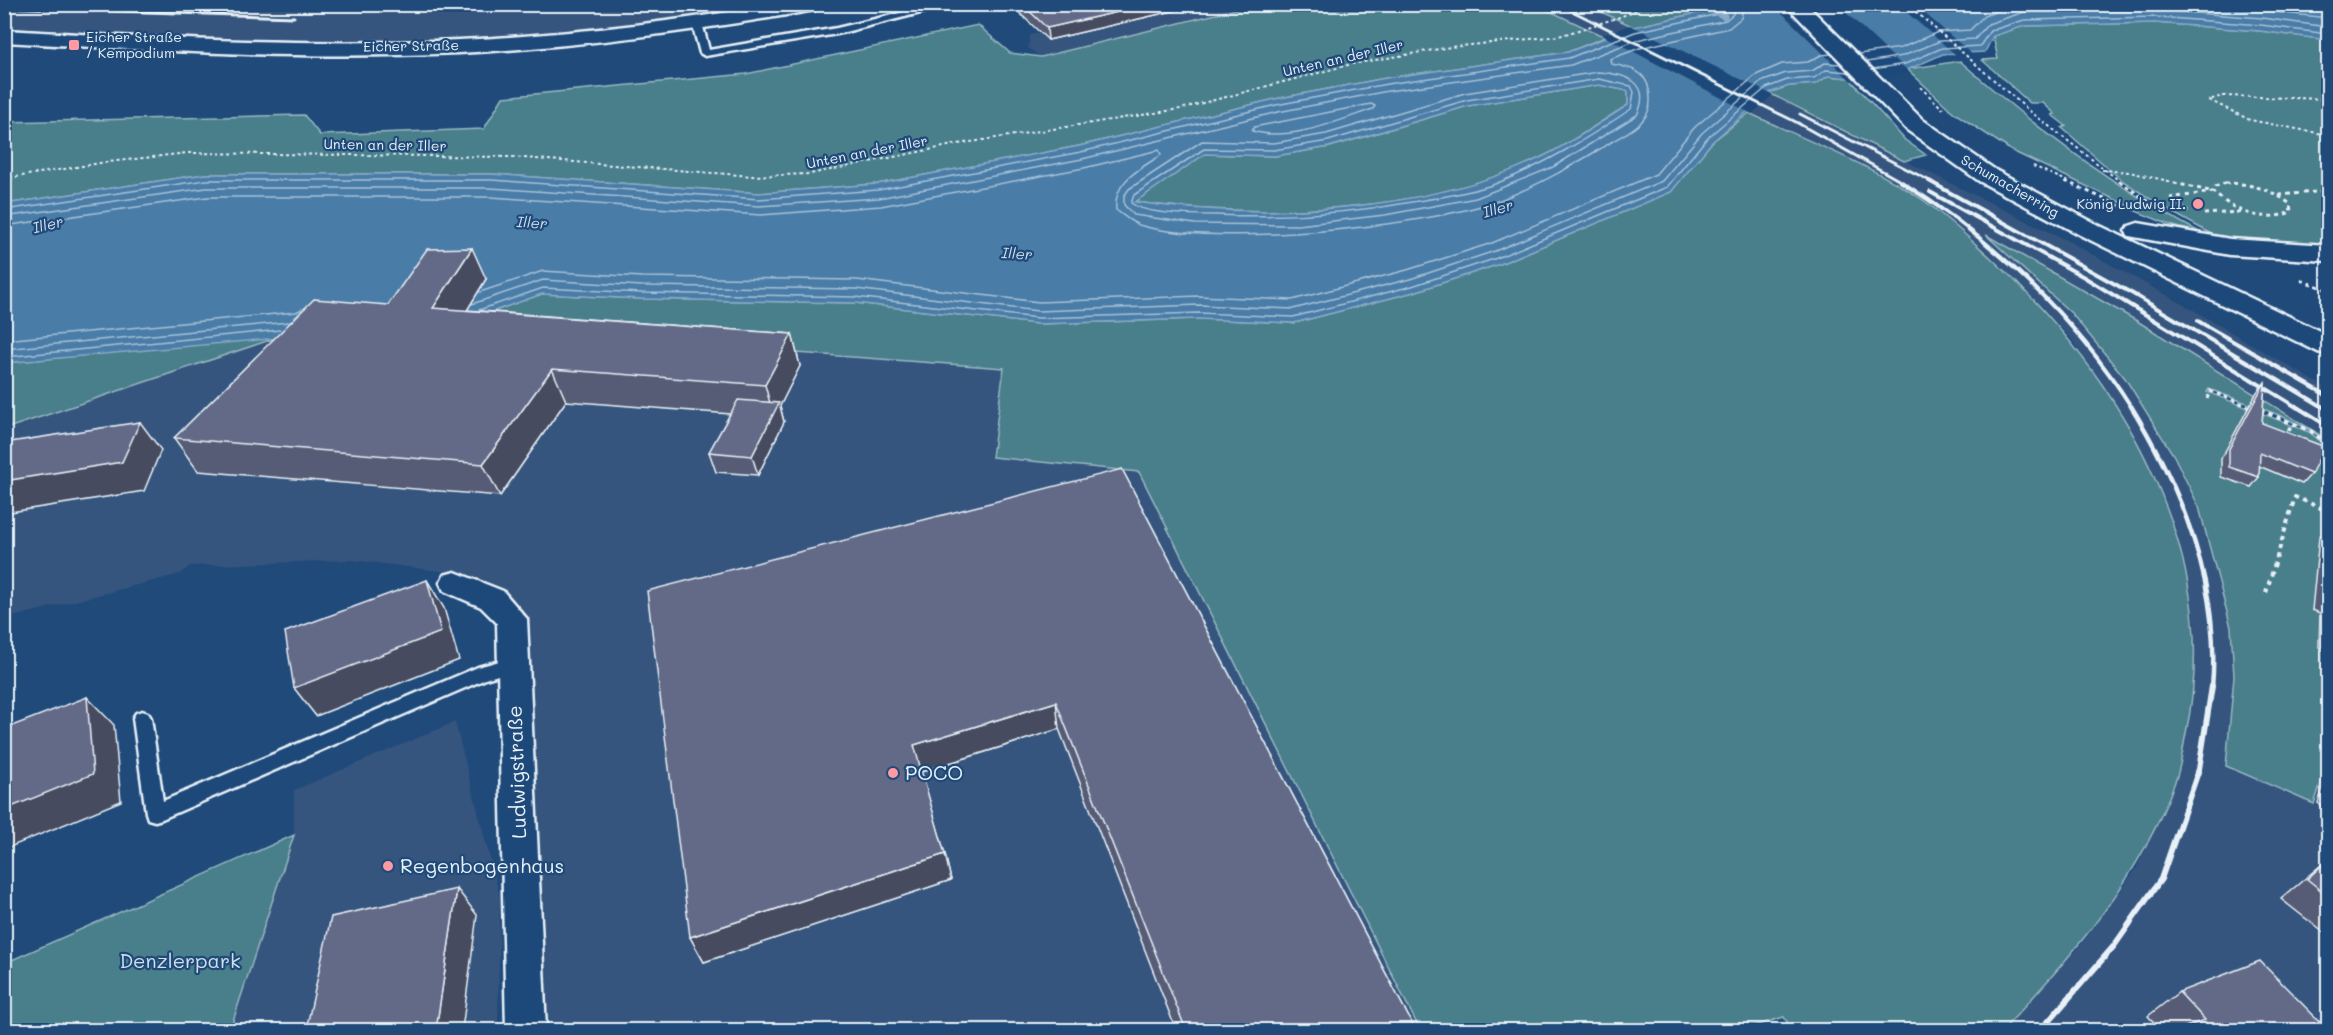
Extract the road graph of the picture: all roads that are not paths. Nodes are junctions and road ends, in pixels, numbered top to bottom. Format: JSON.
{"nodes":[{"id":1,"x":815,"y":4,"type":"edge"},
{"id":2,"x":952,"y":4,"type":"edge"},
{"id":3,"x":1794,"y":4,"type":"edge"},
{"id":4,"x":1818,"y":4,"type":"edge"},
{"id":5,"x":697,"y":23,"type":"junction"},
{"id":6,"x":4,"y":36,"type":"edge"},
{"id":7,"x":2126,"y":220,"type":"junction"},
{"id":8,"x":2328,"y":253,"type":"edge"},
{"id":9,"x":2280,"y":322,"type":"junction"},
{"id":10,"x":2328,"y":325,"type":"edge"},
{"id":11,"x":2328,"y":346,"type":"edge"},
{"id":12,"x":2328,"y":356,"type":"edge"},
{"id":13,"x":455,"y":583,"type":"dead end"},
{"id":14,"x":514,"y":664,"type":"junction"},
{"id":15,"x":142,"y":718,"type":"dead end"},
{"id":16,"x":526,"y":1030,"type":"edge"}],
"edges":[{"from":1,"to":5,"type":"main road","name":"Eicher Straße"},
{"from":2,"to":5,"type":"lane"},
{"from":3,"to":9,"type":"main road","name":"Schumacherring"},
{"from":4,"to":7,"type":"main road","name":"Schumacherring"},
{"from":5,"to":6,"type":"main road","name":"Eicher Straße"},
{"from":7,"to":8,"type":"main road"},
{"from":7,"to":10,"type":"main road","name":"Schumacherring"},
{"from":9,"to":11,"type":"main road","name":"Schumacherring"},
{"from":9,"to":12,"type":"main road"},
{"from":13,"to":14,"type":"street","name":"Ludwigstraße"},
{"from":14,"to":15,"type":"lane"},
{"from":14,"to":16,"type":"street","name":"Ludwigstraße"}]}
